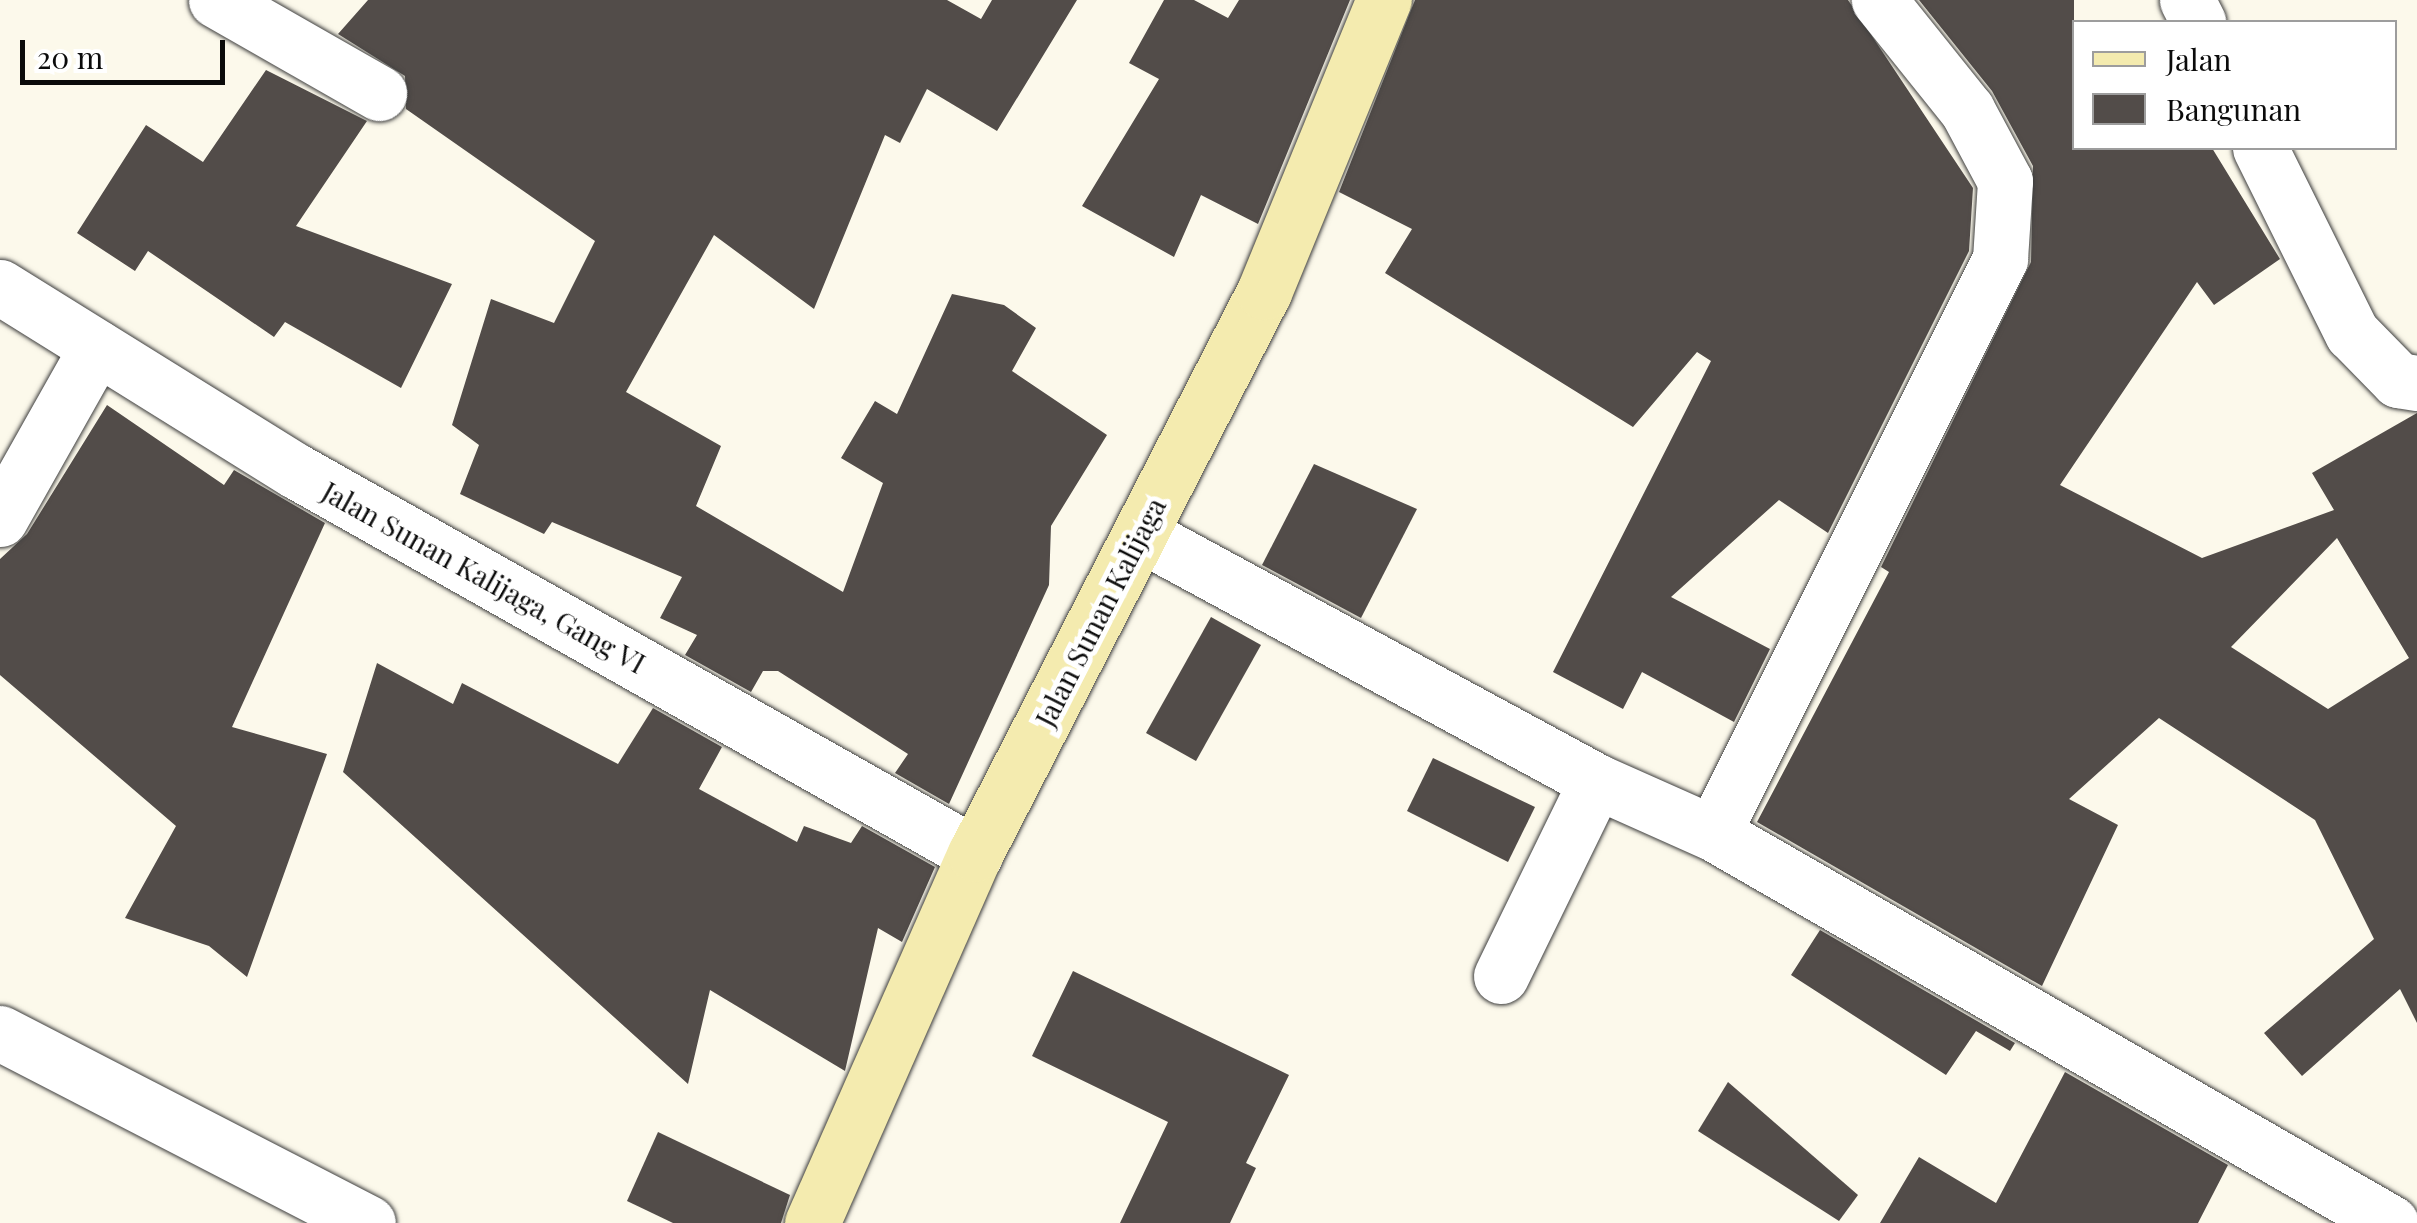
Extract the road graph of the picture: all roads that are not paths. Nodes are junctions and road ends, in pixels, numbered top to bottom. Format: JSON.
{"nodes":[{"id":1,"x":216,"y":0,"type":"edge"},
{"id":2,"x":1384,"y":0,"type":"edge"},
{"id":3,"x":1879,"y":0,"type":"edge"},
{"id":4,"x":378,"y":92,"type":"dead end"},
{"id":5,"x":2261,"y":150,"type":"edge"},
{"id":6,"x":0,"y":288,"type":"edge"},
{"id":7,"x":97,"y":347,"type":"junction"},
{"id":8,"x":2417,"y":383,"type":"edge"},
{"id":9,"x":0,"y":519,"type":"edge"},
{"id":10,"x":1140,"y":534,"type":"junction"},
{"id":11,"x":1596,"y":781,"type":"junction"},
{"id":12,"x":1713,"y":833,"type":"junction"},
{"id":13,"x":975,"y":854,"type":"junction"},
{"id":14,"x":1501,"y":976,"type":"dead end"},
{"id":15,"x":0,"y":1033,"type":"edge"},
{"id":16,"x":368,"y":1223,"type":"edge"},
{"id":17,"x":812,"y":1223,"type":"edge"},
{"id":18,"x":2391,"y":1223,"type":"edge"}],
"edges":[{"from":1,"to":4,"type":"street"},
{"from":2,"to":10,"type":"street","name":"Jalan Sunan Kalijaga"},
{"from":3,"to":12,"type":"street"},
{"from":5,"to":8,"type":"street"},
{"from":6,"to":7,"type":"street","name":"Jalan Sunan Kalijaga, Gang VI"},
{"from":7,"to":9,"type":"street"},
{"from":7,"to":13,"type":"street","name":"Jalan Sunan Kalijaga, Gang VI"},
{"from":10,"to":11,"type":"street"},
{"from":10,"to":13,"type":"street","name":"Jalan Sunan Kalijaga"},
{"from":11,"to":12,"type":"street"},
{"from":11,"to":14,"type":"street"},
{"from":12,"to":18,"type":"street"},
{"from":13,"to":17,"type":"street","name":"Jalan Sunan Kalijaga"},
{"from":15,"to":16,"type":"street"}]}
